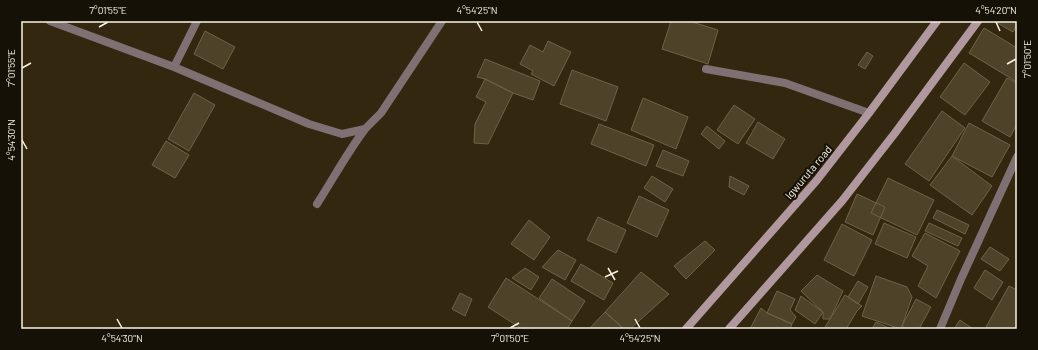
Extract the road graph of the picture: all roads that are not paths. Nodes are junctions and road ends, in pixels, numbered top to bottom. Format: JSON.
{"nodes":[{"id":1,"x":50,"y":21,"type":"edge"},
{"id":2,"x":197,"y":21,"type":"edge"},
{"id":3,"x":442,"y":21,"type":"edge"},
{"id":4,"x":937,"y":21,"type":"edge"},
{"id":5,"x":978,"y":21,"type":"edge"},
{"id":6,"x":174,"y":67,"type":"junction"},
{"id":7,"x":706,"y":69,"type":"dead end"},
{"id":8,"x":869,"y":113,"type":"junction"},
{"id":9,"x":365,"y":129,"type":"junction"},
{"id":10,"x":1017,"y":157,"type":"edge"},
{"id":11,"x":317,"y":204,"type":"dead end"},
{"id":12,"x":686,"y":329,"type":"edge"},
{"id":13,"x":729,"y":329,"type":"edge"},
{"id":14,"x":940,"y":329,"type":"edge"}],
"edges":[{"from":1,"to":6,"type":"street"},
{"from":2,"to":6,"type":"street"},
{"from":3,"to":9,"type":"street"},
{"from":4,"to":8,"type":"main road","name":"Igwuruta road"},
{"from":5,"to":13,"type":"main road"},
{"from":6,"to":9,"type":"street"},
{"from":7,"to":8,"type":"street"},
{"from":8,"to":12,"type":"main road","name":"Igwuruta road"},
{"from":9,"to":11,"type":"street"},
{"from":10,"to":14,"type":"street"}]}
